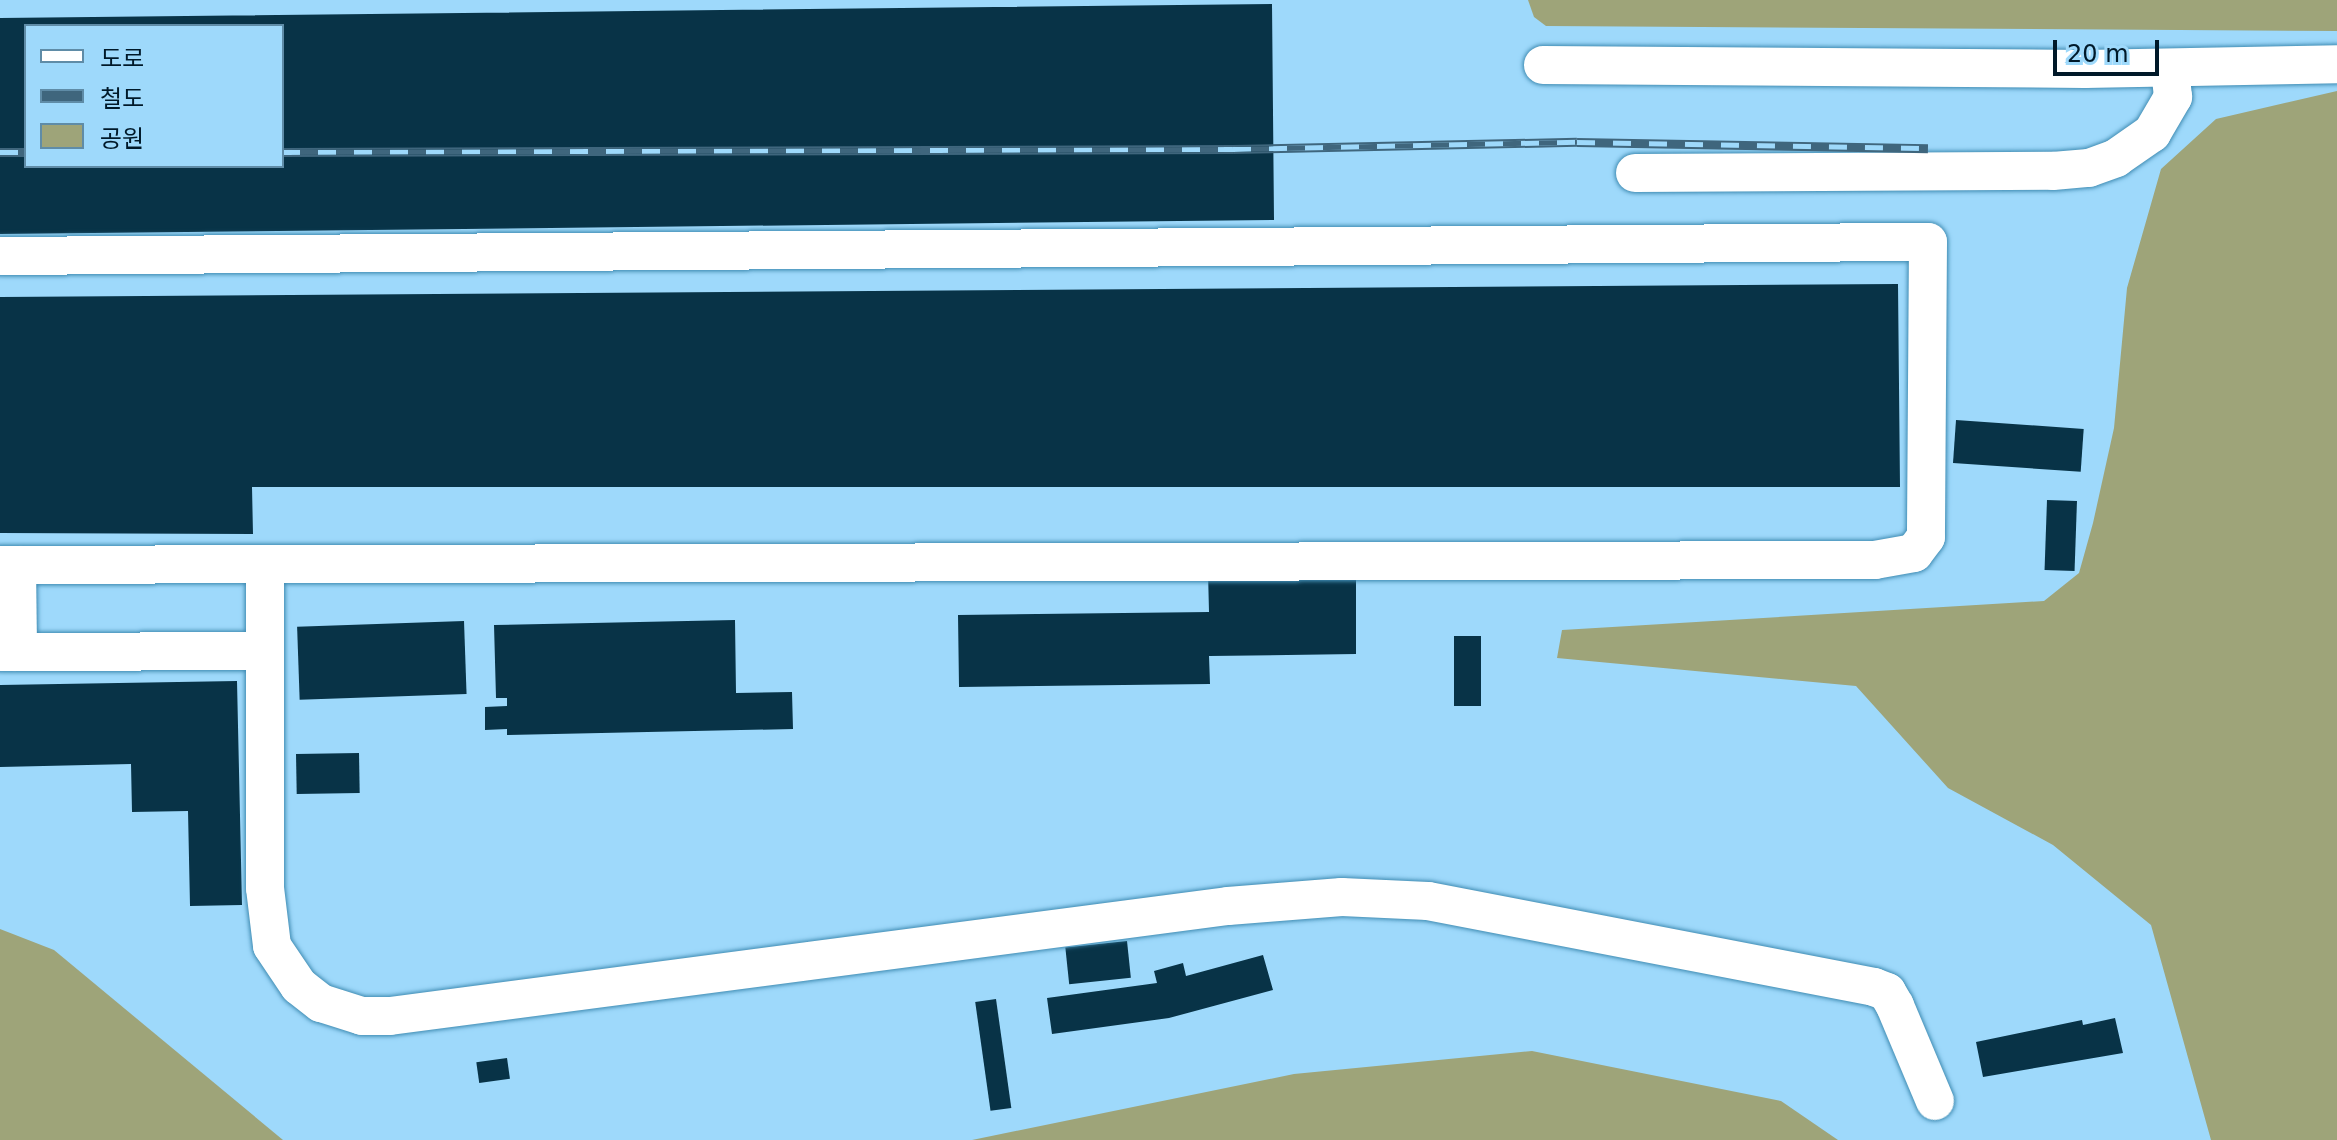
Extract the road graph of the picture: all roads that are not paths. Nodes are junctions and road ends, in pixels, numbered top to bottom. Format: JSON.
{"nodes":[{"id":1,"x":2337,"y":64,"type":"edge"},
{"id":2,"x":1543,"y":65,"type":"dead end"},
{"id":3,"x":2170,"y":69,"type":"junction"},
{"id":4,"x":1635,"y":173,"type":"dead end"},
{"id":5,"x":0,"y":256,"type":"edge"},
{"id":6,"x":265,"y":564,"type":"junction"},
{"id":7,"x":9,"y":565,"type":"edge"},
{"id":8,"x":265,"y":651,"type":"junction"},
{"id":9,"x":9,"y":652,"type":"edge"},
{"id":10,"x":1935,"y":1101,"type":"dead end"}],
"edges":[{"from":1,"to":3,"type":"street"},
{"from":2,"to":3,"type":"street"},
{"from":3,"to":4,"type":"street"},
{"from":5,"to":6,"type":"street"},
{"from":6,"to":7,"type":"street"},
{"from":6,"to":8,"type":"street"},
{"from":7,"to":9,"type":"street"},
{"from":8,"to":9,"type":"street"},
{"from":8,"to":10,"type":"street"}]}
